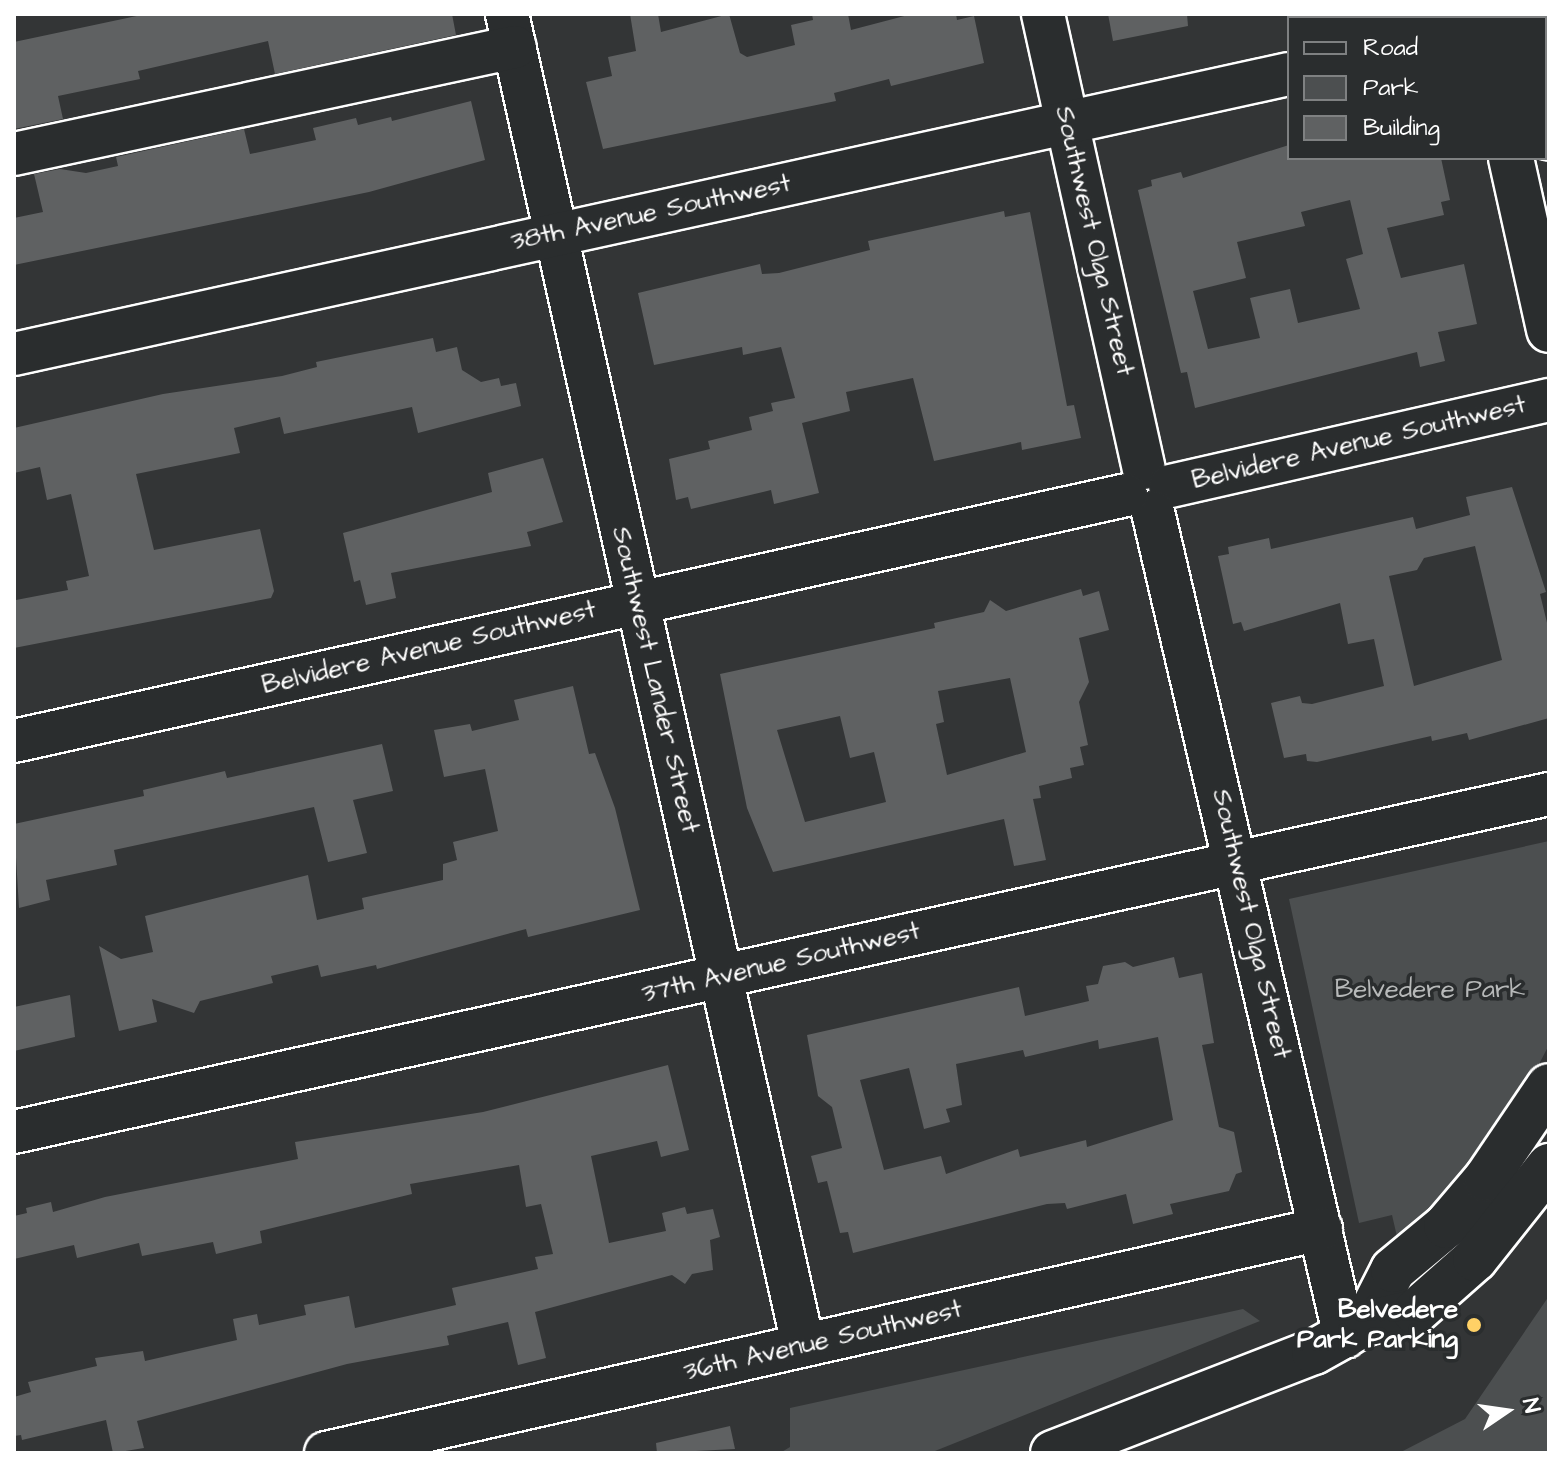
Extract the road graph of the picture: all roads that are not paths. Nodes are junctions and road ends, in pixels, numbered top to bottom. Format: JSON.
{"nodes":[{"id":1,"x":1043,"y":14,"type":"edge"},
{"id":2,"x":511,"y":31,"type":"edge"},
{"id":3,"x":1287,"y":74,"type":"edge"},
{"id":4,"x":1068,"y":122,"type":"junction"},
{"id":5,"x":14,"y":154,"type":"edge"},
{"id":6,"x":1511,"y":160,"type":"edge"},
{"id":7,"x":557,"y":234,"type":"junction"},
{"id":8,"x":1549,"y":330,"type":"edge"},
{"id":9,"x":14,"y":354,"type":"edge"},
{"id":10,"x":1549,"y":400,"type":"edge"},
{"id":11,"x":1148,"y":490,"type":"junction"},
{"id":12,"x":638,"y":601,"type":"junction"},
{"id":13,"x":14,"y":741,"type":"edge"},
{"id":14,"x":1549,"y":794,"type":"edge"},
{"id":15,"x":1238,"y":860,"type":"junction"},
{"id":16,"x":721,"y":977,"type":"junction"},
{"id":17,"x":1549,"y":1086,"type":"edge"},
{"id":18,"x":14,"y":1132,"type":"edge"},
{"id":19,"x":1549,"y":1166,"type":"edge"},
{"id":20,"x":1321,"y":1229,"type":"junction"},
{"id":21,"x":1356,"y":1330,"type":"junction"},
{"id":22,"x":803,"y":1345,"type":"junction"},
{"id":23,"x":326,"y":1453,"type":"edge"},
{"id":24,"x":1053,"y":1453,"type":"edge"}],
"edges":[{"from":1,"to":4,"type":"street","name":"Southwest Olga Street"},
{"from":2,"to":5,"type":"street"},
{"from":2,"to":7,"type":"street","name":"Southwest Lander Street"},
{"from":3,"to":4,"type":"street","name":"38th Avenue Southwest"},
{"from":4,"to":7,"type":"street","name":"38th Avenue Southwest"},
{"from":4,"to":11,"type":"street","name":"Southwest Olga Street"},
{"from":6,"to":8,"type":"main road"},
{"from":7,"to":9,"type":"street","name":"38th Avenue Southwest"},
{"from":7,"to":12,"type":"street","name":"Southwest Lander Street"},
{"from":10,"to":11,"type":"street","name":"Belvidere Avenue Southwest"},
{"from":11,"to":12,"type":"street","name":"Belvidere Avenue Southwest"},
{"from":11,"to":15,"type":"street","name":"Southwest Olga Street"},
{"from":12,"to":13,"type":"street","name":"Belvidere Avenue Southwest"},
{"from":12,"to":16,"type":"street","name":"Southwest Lander Street"},
{"from":14,"to":15,"type":"street","name":"37th Avenue Southwest"},
{"from":15,"to":16,"type":"street","name":"37th Avenue Southwest"},
{"from":15,"to":20,"type":"street","name":"Southwest Olga Street"},
{"from":16,"to":18,"type":"street","name":"37th Avenue Southwest"},
{"from":16,"to":22,"type":"street","name":"Southwest Lander Street"},
{"from":17,"to":21,"type":"main road"},
{"from":19,"to":21,"type":"main road"},
{"from":20,"to":21,"type":"street","name":"Southwest Olga Street"},
{"from":20,"to":22,"type":"street","name":"36th Avenue Southwest"},
{"from":21,"to":24,"type":"main road"},
{"from":22,"to":23,"type":"street","name":"36th Avenue Southwest"}]}
